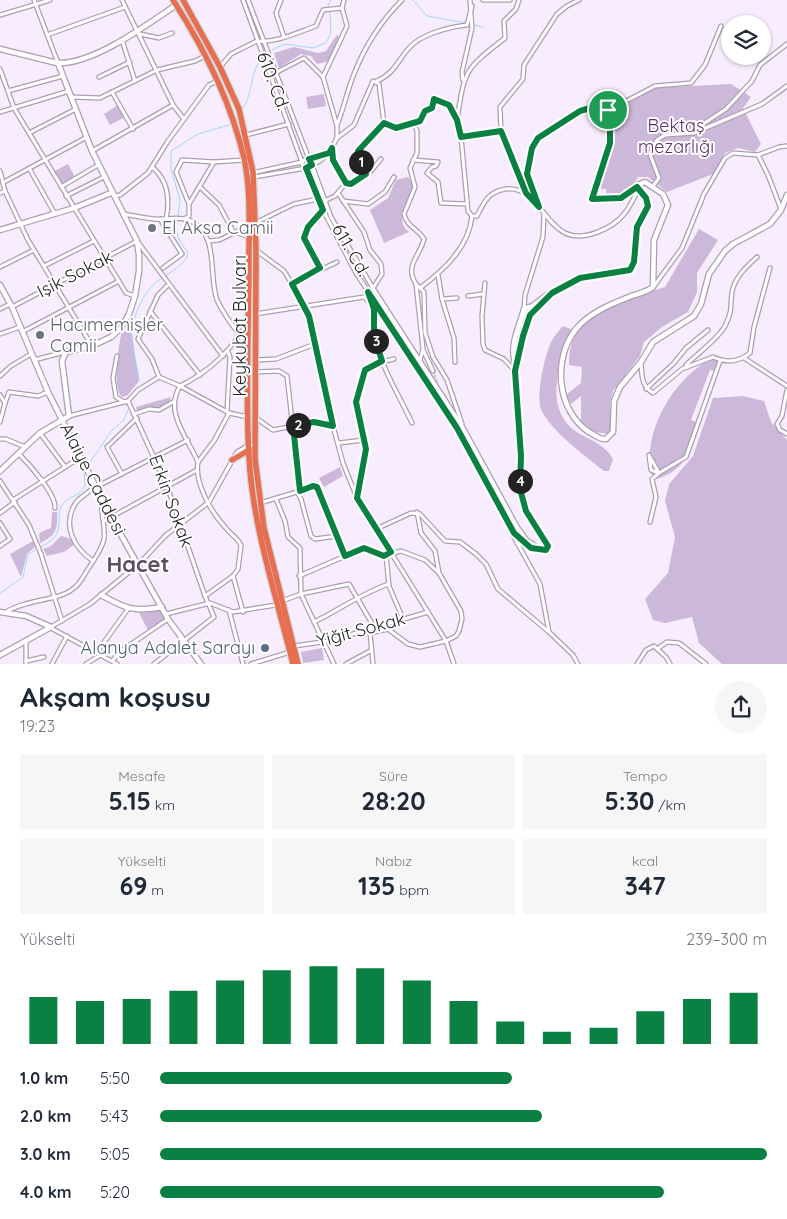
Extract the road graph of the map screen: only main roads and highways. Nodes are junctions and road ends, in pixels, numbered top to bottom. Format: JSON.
{"nodes":[{"id":1,"x":183,"y":0,"type":"edge"},
{"id":2,"x":174,"y":2,"type":"edge"},
{"id":3,"x":252,"y":225,"type":"junction"},
{"id":4,"x":251,"y":417,"type":"junction"},
{"id":5,"x":251,"y":448,"type":"junction"},
{"id":6,"x":232,"y":460,"type":"road end"},
{"id":7,"x":279,"y":603,"type":"junction"},
{"id":8,"x":293,"y":664,"type":"edge"},
{"id":9,"x":298,"y":664,"type":"edge"}],
"edges":[{"from":1,"to":3,"type":"highway","name":"Keykubat Bulvarı"},
{"from":2,"to":3,"type":"highway","name":"Keykubat Bulvarı"},
{"from":3,"to":4,"type":"highway","name":"Keykubat Bulvarı"},
{"from":3,"to":4,"type":"highway","name":"Keykubat Bulvarı"},
{"from":4,"to":5,"type":"highway","name":"Keykubat Bulvarı"},
{"from":5,"to":6,"type":"highway"},
{"from":5,"to":7,"type":"highway","name":"Keykubat Bulvarı"},
{"from":5,"to":7,"type":"highway","name":"Keykubat Bulvarı"},
{"from":7,"to":8,"type":"highway","name":"Keykubat Bulvarı"},
{"from":7,"to":9,"type":"highway","name":"Keykubat Bulvarı"}]}
